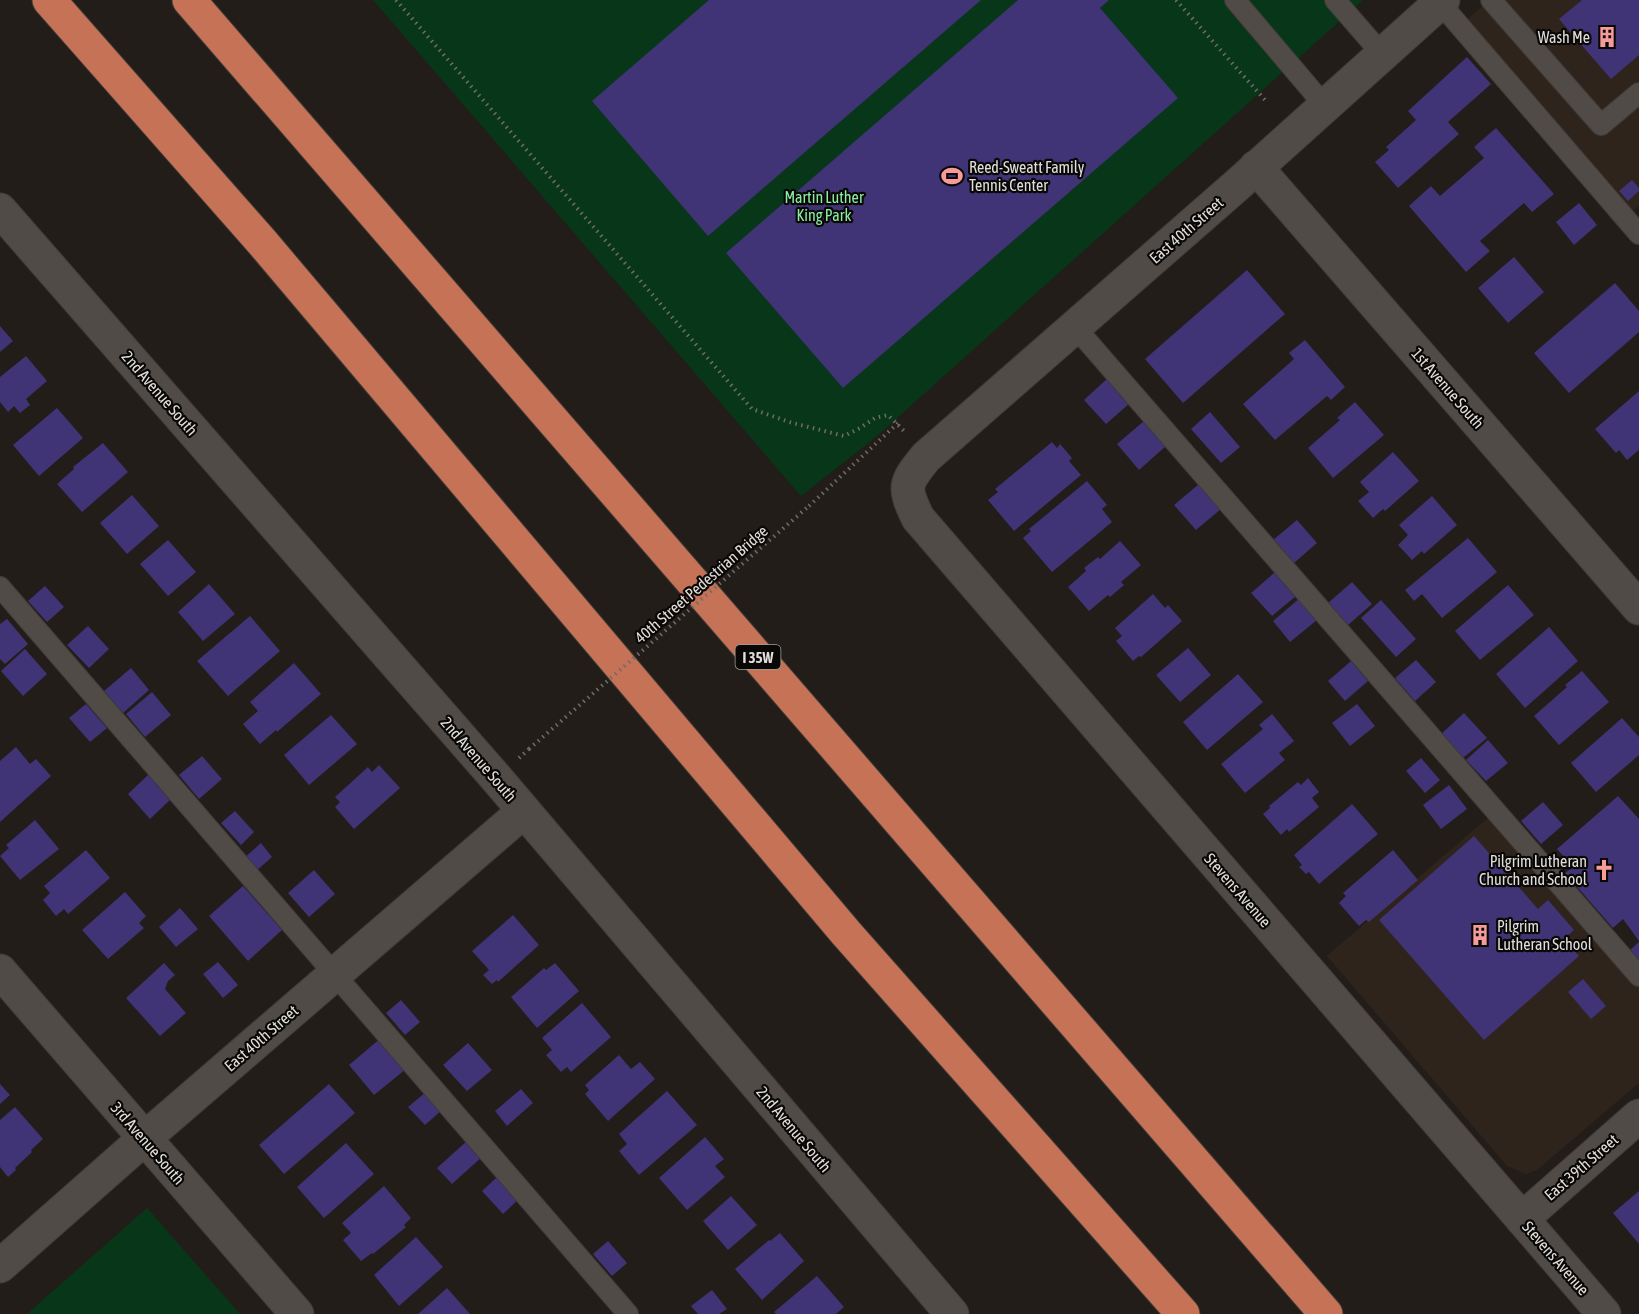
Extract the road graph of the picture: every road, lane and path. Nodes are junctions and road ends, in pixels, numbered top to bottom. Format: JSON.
{"nodes":[{"id":1,"x":49,"y":0,"type":"edge"},
{"id":2,"x":189,"y":0,"type":"edge"},
{"id":3,"x":396,"y":0,"type":"edge"},
{"id":4,"x":1176,"y":0,"type":"edge"},
{"id":5,"x":1235,"y":0,"type":"edge"},
{"id":6,"x":1335,"y":0,"type":"edge"},
{"id":7,"x":1491,"y":0,"type":"edge"},
{"id":8,"x":1442,"y":1,"type":"edge"},
{"id":9,"x":1382,"y":54,"type":"junction"},
{"id":10,"x":1639,"y":93,"type":"edge"},
{"id":11,"x":1265,"y":100,"type":"dead end"},
{"id":12,"x":1325,"y":106,"type":"junction"},
{"id":13,"x":1256,"y":167,"type":"junction"},
{"id":14,"x":0,"y":210,"type":"edge"},
{"id":15,"x":1639,"y":234,"type":"edge"},
{"id":16,"x":1075,"y":327,"type":"junction"},
{"id":17,"x":926,"y":457,"type":"joint"},
{"id":18,"x":0,"y":587,"type":"edge"},
{"id":19,"x":1639,"y":608,"type":"edge"},
{"id":20,"x":518,"y":759,"type":"dead end"},
{"id":21,"x":524,"y":811,"type":"junction"},
{"id":22,"x":0,"y":971,"type":"edge"},
{"id":23,"x":335,"y":975,"type":"junction"},
{"id":24,"x":1639,"y":976,"type":"edge"},
{"id":25,"x":1639,"y":1116,"type":"edge"},
{"id":26,"x":145,"y":1138,"type":"junction"},
{"id":27,"x":1522,"y":1219,"type":"junction"},
{"id":28,"x":0,"y":1266,"type":"edge"},
{"id":29,"x":297,"y":1314,"type":"edge"},
{"id":30,"x":628,"y":1314,"type":"edge"},
{"id":31,"x":952,"y":1314,"type":"edge"},
{"id":32,"x":1183,"y":1314,"type":"edge"},
{"id":33,"x":1326,"y":1314,"type":"edge"},
{"id":34,"x":1604,"y":1314,"type":"edge"}],
"edges":[{"from":1,"to":32,"type":"highway"},
{"from":2,"to":33,"type":"highway","number":"I 35W"},
{"from":3,"to":20,"type":"path","name":"40th Street Pedestrian Bridge","bridge":true},
{"from":4,"to":11,"type":"path"},
{"from":5,"to":12,"type":"lane"},
{"from":6,"to":9,"type":"lane"},
{"from":7,"to":10,"type":"lane"},
{"from":8,"to":9,"type":"street","name":"East 40th Street"},
{"from":8,"to":15,"type":"lane"},
{"from":9,"to":12,"type":"street","name":"East 40th Street"},
{"from":12,"to":13,"type":"street","name":"East 40th Street"},
{"from":13,"to":16,"type":"street","name":"East 40th Street"},
{"from":13,"to":19,"type":"street","name":"1st Avenue South"},
{"from":14,"to":21,"type":"street","name":"2nd Avenue South"},
{"from":16,"to":17,"type":"street","name":"East 40th Street"},
{"from":16,"to":24,"type":"lane"},
{"from":17,"to":27,"type":"street","name":"Stevens Avenue"},
{"from":18,"to":23,"type":"lane"},
{"from":21,"to":23,"type":"street","name":"East 40th Street"},
{"from":21,"to":31,"type":"street","name":"2nd Avenue South"},
{"from":22,"to":26,"type":"street","name":"3rd Avenue South"},
{"from":23,"to":26,"type":"street","name":"East 40th Street"},
{"from":23,"to":30,"type":"lane"},
{"from":25,"to":27,"type":"street","name":"East 39th Street"},
{"from":26,"to":28,"type":"street","name":"East 40th Street"},
{"from":26,"to":29,"type":"street","name":"3rd Avenue South"},
{"from":27,"to":34,"type":"street","name":"Stevens Avenue"}]}
